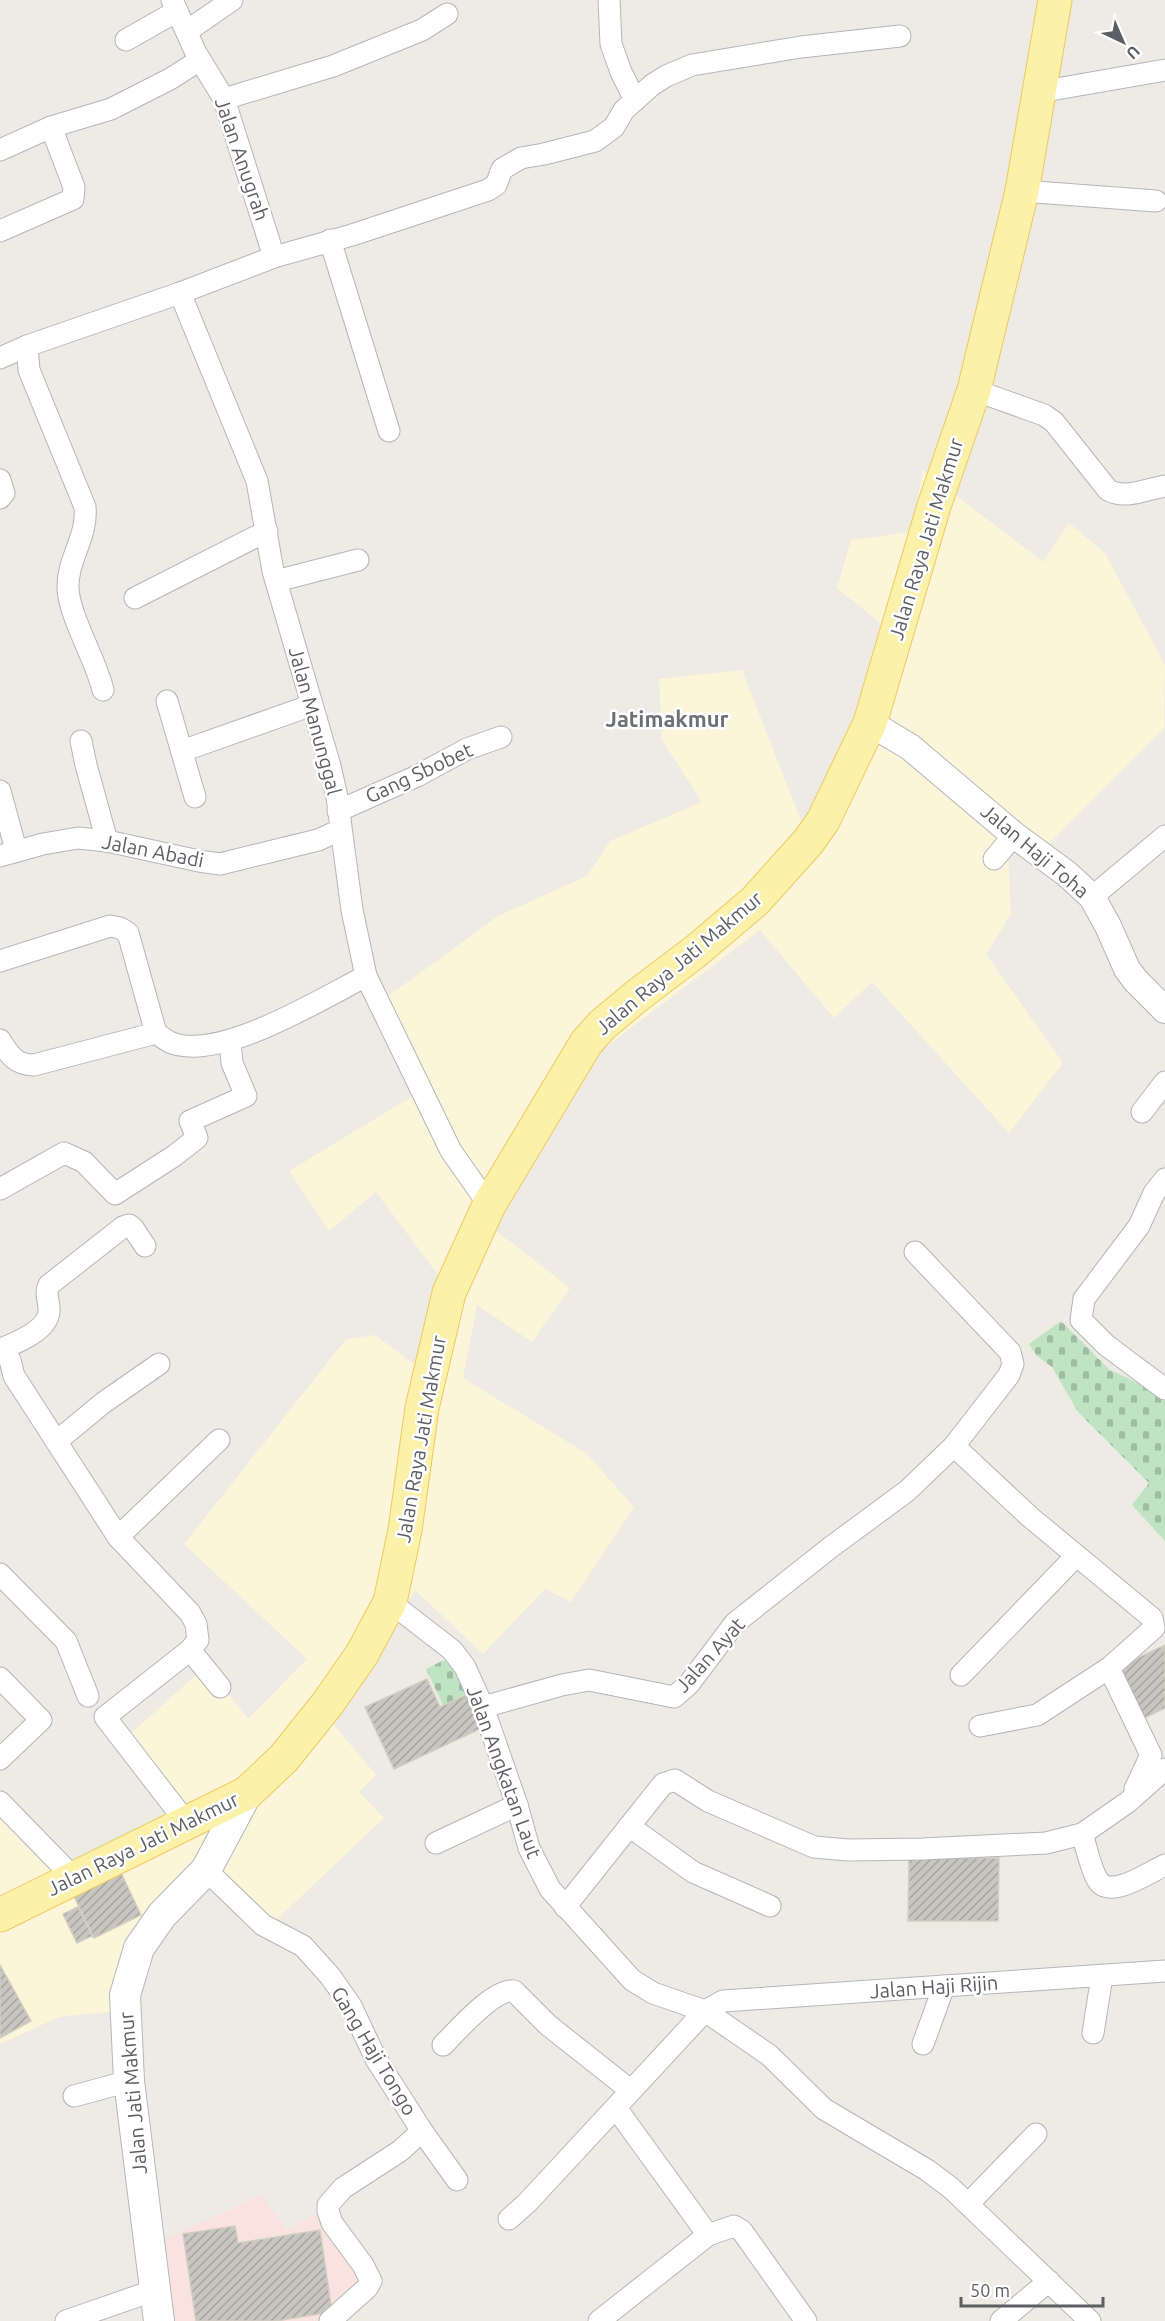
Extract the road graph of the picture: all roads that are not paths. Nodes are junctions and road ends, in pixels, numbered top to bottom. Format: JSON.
{"nodes":[{"id":1,"x":232,"y":0,"type":"edge"},
{"id":2,"x":609,"y":0,"type":"edge"},
{"id":3,"x":1055,"y":0,"type":"edge"},
{"id":4,"x":174,"y":5,"type":"edge"},
{"id":5,"x":447,"y":14,"type":"dead end"},
{"id":6,"x":187,"y":31,"type":"junction"},
{"id":7,"x":900,"y":36,"type":"dead end"},
{"id":8,"x":126,"y":40,"type":"dead end"},
{"id":9,"x":200,"y":60,"type":"junction"},
{"id":10,"x":1165,"y":70,"type":"edge"},
{"id":11,"x":1039,"y":92,"type":"junction"},
{"id":12,"x":224,"y":99,"type":"junction"},
{"id":13,"x":635,"y":100,"type":"junction"},
{"id":14,"x":51,"y":127,"type":"junction"},
{"id":15,"x":0,"y":150,"type":"edge"},
{"id":16,"x":1022,"y":191,"type":"junction"},
{"id":17,"x":1156,"y":201,"type":"dead end"},
{"id":18,"x":0,"y":231,"type":"edge"},
{"id":19,"x":330,"y":240,"type":"junction"},
{"id":20,"x":274,"y":257,"type":"junction"},
{"id":21,"x":180,"y":294,"type":"junction"},
{"id":22,"x":27,"y":346,"type":"junction"},
{"id":23,"x":0,"y":358,"type":"edge"},
{"id":24,"x":974,"y":390,"type":"junction"},
{"id":25,"x":389,"y":431,"type":"dead end"},
{"id":26,"x":0,"y":480,"type":"edge"},
{"id":27,"x":1165,"y":486,"type":"edge"},
{"id":28,"x":0,"y":498,"type":"edge"},
{"id":29,"x":267,"y":531,"type":"junction"},
{"id":30,"x":358,"y":560,"type":"dead end"},
{"id":31,"x":276,"y":581,"type":"junction"},
{"id":32,"x":135,"y":598,"type":"dead end"},
{"id":33,"x":103,"y":690,"type":"dead end"},
{"id":34,"x":167,"y":701,"type":"dead end"},
{"id":35,"x":312,"y":705,"type":"junction"},
{"id":36,"x":870,"y":723,"type":"junction"},
{"id":37,"x":501,"y":737,"type":"dead end"},
{"id":38,"x":81,"y":741,"type":"dead end"},
{"id":39,"x":182,"y":751,"type":"junction"},
{"id":40,"x":0,"y":791,"type":"edge"},
{"id":41,"x":195,"y":797,"type":"dead end"},
{"id":42,"x":339,"y":820,"type":"junction"},
{"id":43,"x":1014,"y":835,"type":"junction"},
{"id":44,"x":1165,"y":836,"type":"edge"},
{"id":45,"x":107,"y":841,"type":"junction"},
{"id":46,"x":8,"y":853,"type":"edge"},
{"id":47,"x":994,"y":859,"type":"dead end"},
{"id":48,"x":1092,"y":897,"type":"junction"},
{"id":49,"x":0,"y":961,"type":"edge"},
{"id":50,"x":366,"y":976,"type":"junction"},
{"id":51,"x":1165,"y":1010,"type":"edge"},
{"id":52,"x":156,"y":1033,"type":"junction"},
{"id":53,"x":0,"y":1040,"type":"edge"},
{"id":54,"x":230,"y":1041,"type":"junction"},
{"id":55,"x":9,"y":1066,"type":"edge"},
{"id":56,"x":1165,"y":1082,"type":"edge"},
{"id":57,"x":1142,"y":1112,"type":"dead end"},
{"id":58,"x":1165,"y":1179,"type":"edge"},
{"id":59,"x":0,"y":1189,"type":"edge"},
{"id":60,"x":489,"y":1205,"type":"junction"},
{"id":61,"x":145,"y":1246,"type":"dead end"},
{"id":62,"x":915,"y":1252,"type":"dead end"},
{"id":63,"x":0,"y":1348,"type":"edge"},
{"id":64,"x":159,"y":1364,"type":"dead end"},
{"id":65,"x":1165,"y":1389,"type":"edge"},
{"id":66,"x":219,"y":1440,"type":"dead end"},
{"id":67,"x":57,"y":1441,"type":"junction"},
{"id":68,"x":954,"y":1446,"type":"junction"},
{"id":69,"x":118,"y":1537,"type":"junction"},
{"id":70,"x":1076,"y":1556,"type":"junction"},
{"id":71,"x":0,"y":1574,"type":"edge"},
{"id":72,"x":390,"y":1602,"type":"junction"},
{"id":73,"x":190,"y":1650,"type":"junction"},
{"id":74,"x":1108,"y":1668,"type":"junction"},
{"id":75,"x":960,"y":1675,"type":"dead end"},
{"id":76,"x":0,"y":1678,"type":"edge"},
{"id":77,"x":220,"y":1687,"type":"dead end"},
{"id":78,"x":88,"y":1696,"type":"dead end"},
{"id":79,"x":483,"y":1707,"type":"junction"},
{"id":80,"x":980,"y":1726,"type":"dead end"},
{"id":81,"x":0,"y":1759,"type":"edge"},
{"id":82,"x":1165,"y":1769,"type":"edge"},
{"id":83,"x":247,"y":1793,"type":"junction"},
{"id":84,"x":0,"y":1802,"type":"edge"},
{"id":85,"x":1128,"y":1802,"type":"junction"},
{"id":86,"x":517,"y":1805,"type":"junction"},
{"id":87,"x":186,"y":1822,"type":"junction"},
{"id":88,"x":629,"y":1826,"type":"junction"},
{"id":89,"x":1082,"y":1834,"type":"junction"},
{"id":90,"x":436,"y":1843,"type":"dead end"},
{"id":91,"x":1165,"y":1864,"type":"edge"},
{"id":92,"x":206,"y":1870,"type":"junction"},
{"id":93,"x":74,"y":1878,"type":"junction"},
{"id":94,"x":770,"y":1906,"type":"dead end"},
{"id":95,"x":565,"y":1907,"type":"junction"},
{"id":96,"x":0,"y":1915,"type":"edge"},
{"id":97,"x":1165,"y":1971,"type":"edge"},
{"id":98,"x":1102,"y":1976,"type":"junction"},
{"id":99,"x":944,"y":1986,"type":"junction"},
{"id":100,"x":705,"y":2011,"type":"junction"},
{"id":101,"x":1093,"y":2033,"type":"dead end"},
{"id":102,"x":922,"y":2044,"type":"dead end"},
{"id":103,"x":443,"y":2045,"type":"dead end"},
{"id":104,"x":129,"y":2081,"type":"junction"},
{"id":105,"x":630,"y":2090,"type":"junction"},
{"id":106,"x":74,"y":2096,"type":"dead end"},
{"id":107,"x":616,"y":2108,"type":"junction"},
{"id":108,"x":422,"y":2131,"type":"junction"},
{"id":109,"x":1036,"y":2134,"type":"dead end"},
{"id":110,"x":457,"y":2180,"type":"dead end"},
{"id":111,"x":969,"y":2203,"type":"junction"},
{"id":112,"x":509,"y":2219,"type":"dead end"},
{"id":113,"x":708,"y":2235,"type":"junction"},
{"id":114,"x":1049,"y":2281,"type":"junction"},
{"id":115,"x":155,"y":2290,"type":"junction"},
{"id":116,"x":66,"y":2321,"type":"edge"},
{"id":117,"x":159,"y":2321,"type":"edge"},
{"id":118,"x":330,"y":2321,"type":"edge"},
{"id":119,"x":599,"y":2321,"type":"edge"},
{"id":120,"x":806,"y":2321,"type":"edge"},
{"id":121,"x":1001,"y":2321,"type":"edge"},
{"id":122,"x":1090,"y":2321,"type":"edge"}],
"edges":[{"from":1,"to":6,"type":"street"},
{"from":2,"to":13,"type":"street"},
{"from":3,"to":11,"type":"main road","name":"Jalan Raya Jati Makmur"},
{"from":4,"to":6,"type":"street","name":"Jalan Anugrah"},
{"from":4,"to":8,"type":"street"},
{"from":5,"to":12,"type":"street"},
{"from":6,"to":9,"type":"street","name":"Jalan Anugrah"},
{"from":7,"to":13,"type":"street"},
{"from":9,"to":12,"type":"street","name":"Jalan Anugrah"},
{"from":9,"to":14,"type":"street"},
{"from":10,"to":11,"type":"street"},
{"from":11,"to":16,"type":"main road","name":"Jalan Raya Jati Makmur"},
{"from":12,"to":20,"type":"street","name":"Jalan Anugrah"},
{"from":13,"to":19,"type":"street"},
{"from":14,"to":15,"type":"street"},
{"from":14,"to":18,"type":"street"},
{"from":16,"to":17,"type":"street"},
{"from":16,"to":24,"type":"main road","name":"Jalan Raya Jati Makmur"},
{"from":19,"to":20,"type":"street"},
{"from":19,"to":25,"type":"street"},
{"from":20,"to":21,"type":"street"},
{"from":21,"to":22,"type":"street"},
{"from":21,"to":29,"type":"street","name":"Jalan Manunggal"},
{"from":22,"to":23,"type":"street"},
{"from":22,"to":33,"type":"street"},
{"from":24,"to":27,"type":"street"},
{"from":24,"to":36,"type":"main road","name":"Jalan Raya Jati Makmur"},
{"from":26,"to":28,"type":"street"},
{"from":29,"to":31,"type":"street","name":"Jalan Manunggal"},
{"from":29,"to":32,"type":"street"},
{"from":30,"to":31,"type":"street"},
{"from":31,"to":35,"type":"street","name":"Jalan Manunggal"},
{"from":34,"to":39,"type":"street"},
{"from":35,"to":39,"type":"street"},
{"from":35,"to":42,"type":"street","name":"Jalan Manunggal"},
{"from":36,"to":43,"type":"street","name":"Jalan Haji Toha"},
{"from":36,"to":60,"type":"main road","name":"Jalan Raya Jati Makmur"},
{"from":37,"to":42,"type":"street","name":"Gang Sbobet"},
{"from":38,"to":45,"type":"street"},
{"from":39,"to":41,"type":"street"},
{"from":40,"to":46,"type":"street"},
{"from":42,"to":45,"type":"street","name":"Jalan Abadi"},
{"from":42,"to":50,"type":"street","name":"Jalan Manunggal"},
{"from":43,"to":47,"type":"street"},
{"from":43,"to":48,"type":"street","name":"Jalan Haji Toha"},
{"from":44,"to":48,"type":"street"},
{"from":45,"to":46,"type":"street","name":"Jalan Abadi"},
{"from":48,"to":51,"type":"street","name":"Jalan Haji Toha"},
{"from":49,"to":52,"type":"street"},
{"from":50,"to":54,"type":"street"},
{"from":50,"to":60,"type":"street","name":"Jalan Manunggal"},
{"from":52,"to":54,"type":"street"},
{"from":52,"to":55,"type":"street"},
{"from":53,"to":55,"type":"street"},
{"from":54,"to":59,"type":"street"},
{"from":56,"to":57,"type":"street"},
{"from":58,"to":65,"type":"street"},
{"from":60,"to":72,"type":"main road","name":"Jalan Raya Jati Makmur"},
{"from":61,"to":63,"type":"street"},
{"from":62,"to":68,"type":"street","name":"Jalan Ayat"},
{"from":63,"to":67,"type":"street"},
{"from":64,"to":67,"type":"street"},
{"from":66,"to":69,"type":"street"},
{"from":67,"to":69,"type":"street"},
{"from":68,"to":70,"type":"street"},
{"from":68,"to":79,"type":"street","name":"Jalan Ayat"},
{"from":69,"to":73,"type":"street"},
{"from":70,"to":74,"type":"street"},
{"from":70,"to":75,"type":"street"},
{"from":71,"to":78,"type":"street"},
{"from":72,"to":79,"type":"street","name":"Jalan Angkatan Laut"},
{"from":72,"to":83,"type":"main road","name":"Jalan Raya Jati Makmur"},
{"from":73,"to":77,"type":"street"},
{"from":73,"to":87,"type":"street"},
{"from":74,"to":80,"type":"street"},
{"from":74,"to":85,"type":"street"},
{"from":76,"to":81,"type":"street"},
{"from":79,"to":86,"type":"street","name":"Jalan Angkatan Laut"},
{"from":82,"to":85,"type":"street"},
{"from":83,"to":87,"type":"main road","name":"Jalan Raya Jati Makmur"},
{"from":83,"to":92,"type":"main road","name":"Jalan Jati Makmur"},
{"from":84,"to":93,"type":"street"},
{"from":85,"to":89,"type":"street"},
{"from":86,"to":90,"type":"street"},
{"from":86,"to":95,"type":"street","name":"Jalan Angkatan Laut"},
{"from":87,"to":93,"type":"main road","name":"Jalan Raya Jati Makmur"},
{"from":88,"to":89,"type":"street"},
{"from":88,"to":94,"type":"street"},
{"from":88,"to":95,"type":"street"},
{"from":89,"to":91,"type":"street"},
{"from":92,"to":104,"type":"main road","name":"Jalan Jati Makmur"},
{"from":92,"to":108,"type":"street","name":"Gang Haji Tongo"},
{"from":93,"to":96,"type":"main road","name":"Jalan Raya Jati Makmur"},
{"from":95,"to":100,"type":"street","name":"Jalan Angkatan Laut"},
{"from":97,"to":98,"type":"street","name":"Jalan Haji Rijin"},
{"from":98,"to":99,"type":"street","name":"Jalan Haji Rijin"},
{"from":98,"to":101,"type":"street"},
{"from":99,"to":100,"type":"street","name":"Jalan Haji Rijin"},
{"from":99,"to":102,"type":"street"},
{"from":100,"to":105,"type":"street"},
{"from":100,"to":111,"type":"street","name":"Jalan Angkatan Laut"},
{"from":103,"to":105,"type":"street"},
{"from":104,"to":106,"type":"street"},
{"from":104,"to":115,"type":"main road","name":"Jalan Jati Makmur"},
{"from":105,"to":107,"type":"street"},
{"from":107,"to":112,"type":"street"},
{"from":107,"to":113,"type":"street"},
{"from":108,"to":110,"type":"street"},
{"from":108,"to":118,"type":"street","name":"Gang Haji Tongo"},
{"from":109,"to":111,"type":"street"},
{"from":111,"to":114,"type":"street","name":"Jalan Angkatan Laut"},
{"from":113,"to":119,"type":"street"},
{"from":113,"to":120,"type":"street"},
{"from":114,"to":121,"type":"street"},
{"from":114,"to":122,"type":"street","name":"Jalan Angkatan Laut"},
{"from":115,"to":116,"type":"street"},
{"from":115,"to":117,"type":"main road","name":"Jalan Jati Makmur"}]}
